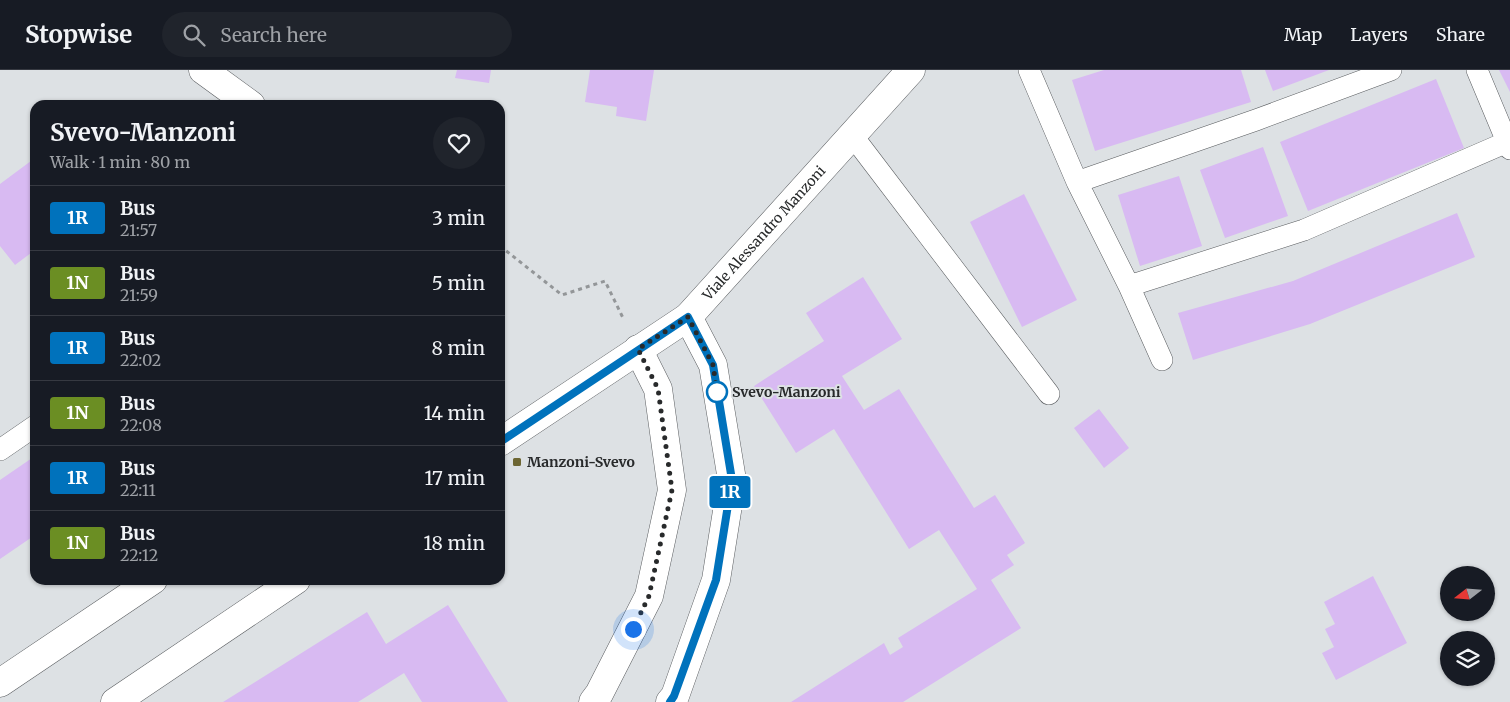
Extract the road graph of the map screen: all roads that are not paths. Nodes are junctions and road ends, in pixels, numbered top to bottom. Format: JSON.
{"nodes":[{"id":1,"x":202,"y":70,"type":"edge"},
{"id":2,"x":911,"y":70,"type":"edge"},
{"id":3,"x":1029,"y":70,"type":"edge"},
{"id":4,"x":1391,"y":70,"type":"edge"},
{"id":5,"x":1478,"y":70,"type":"edge"},
{"id":6,"x":244,"y":100,"type":"edge"},
{"id":7,"x":852,"y":135,"type":"junction"},
{"id":8,"x":1508,"y":145,"type":"edge"},
{"id":9,"x":1077,"y":182,"type":"junction"},
{"id":10,"x":1129,"y":286,"type":"junction"},
{"id":11,"x":688,"y":317,"type":"junction"},
{"id":12,"x":638,"y":349,"type":"junction"},
{"id":13,"x":1162,"y":360,"type":"dead end"},
{"id":14,"x":1049,"y":394,"type":"dead end"},
{"id":15,"x":30,"y":429,"type":"edge"},
{"id":16,"x":505,"y":439,"type":"edge"},
{"id":17,"x":0,"y":450,"type":"edge"},
{"id":18,"x":146,"y":585,"type":"edge"},
{"id":19,"x":289,"y":585,"type":"edge"},
{"id":20,"x":0,"y":683,"type":"edge"},
{"id":21,"x":115,"y":702,"type":"edge"},
{"id":22,"x":593,"y":702,"type":"edge"},
{"id":23,"x":670,"y":702,"type":"edge"}],
"edges":[{"from":1,"to":6,"type":"street"},
{"from":2,"to":7,"type":"street","name":"Viale Alessandro Manzoni"},
{"from":3,"to":9,"type":"lane"},
{"from":4,"to":9,"type":"lane"},
{"from":5,"to":8,"type":"lane"},
{"from":7,"to":11,"type":"street","name":"Viale Alessandro Manzoni"},
{"from":7,"to":14,"type":"lane"},
{"from":8,"to":10,"type":"lane"},
{"from":9,"to":10,"type":"lane"},
{"from":10,"to":13,"type":"lane"},
{"from":11,"to":12,"type":"street","name":"Viale Alessandro Manzoni"},
{"from":11,"to":23,"type":"street"},
{"from":12,"to":16,"type":"street","name":"Viale Alessandro Manzoni"},
{"from":12,"to":22,"type":"street"},
{"from":15,"to":17,"type":"lane"},
{"from":18,"to":20,"type":"street"},
{"from":19,"to":21,"type":"street"}]}
